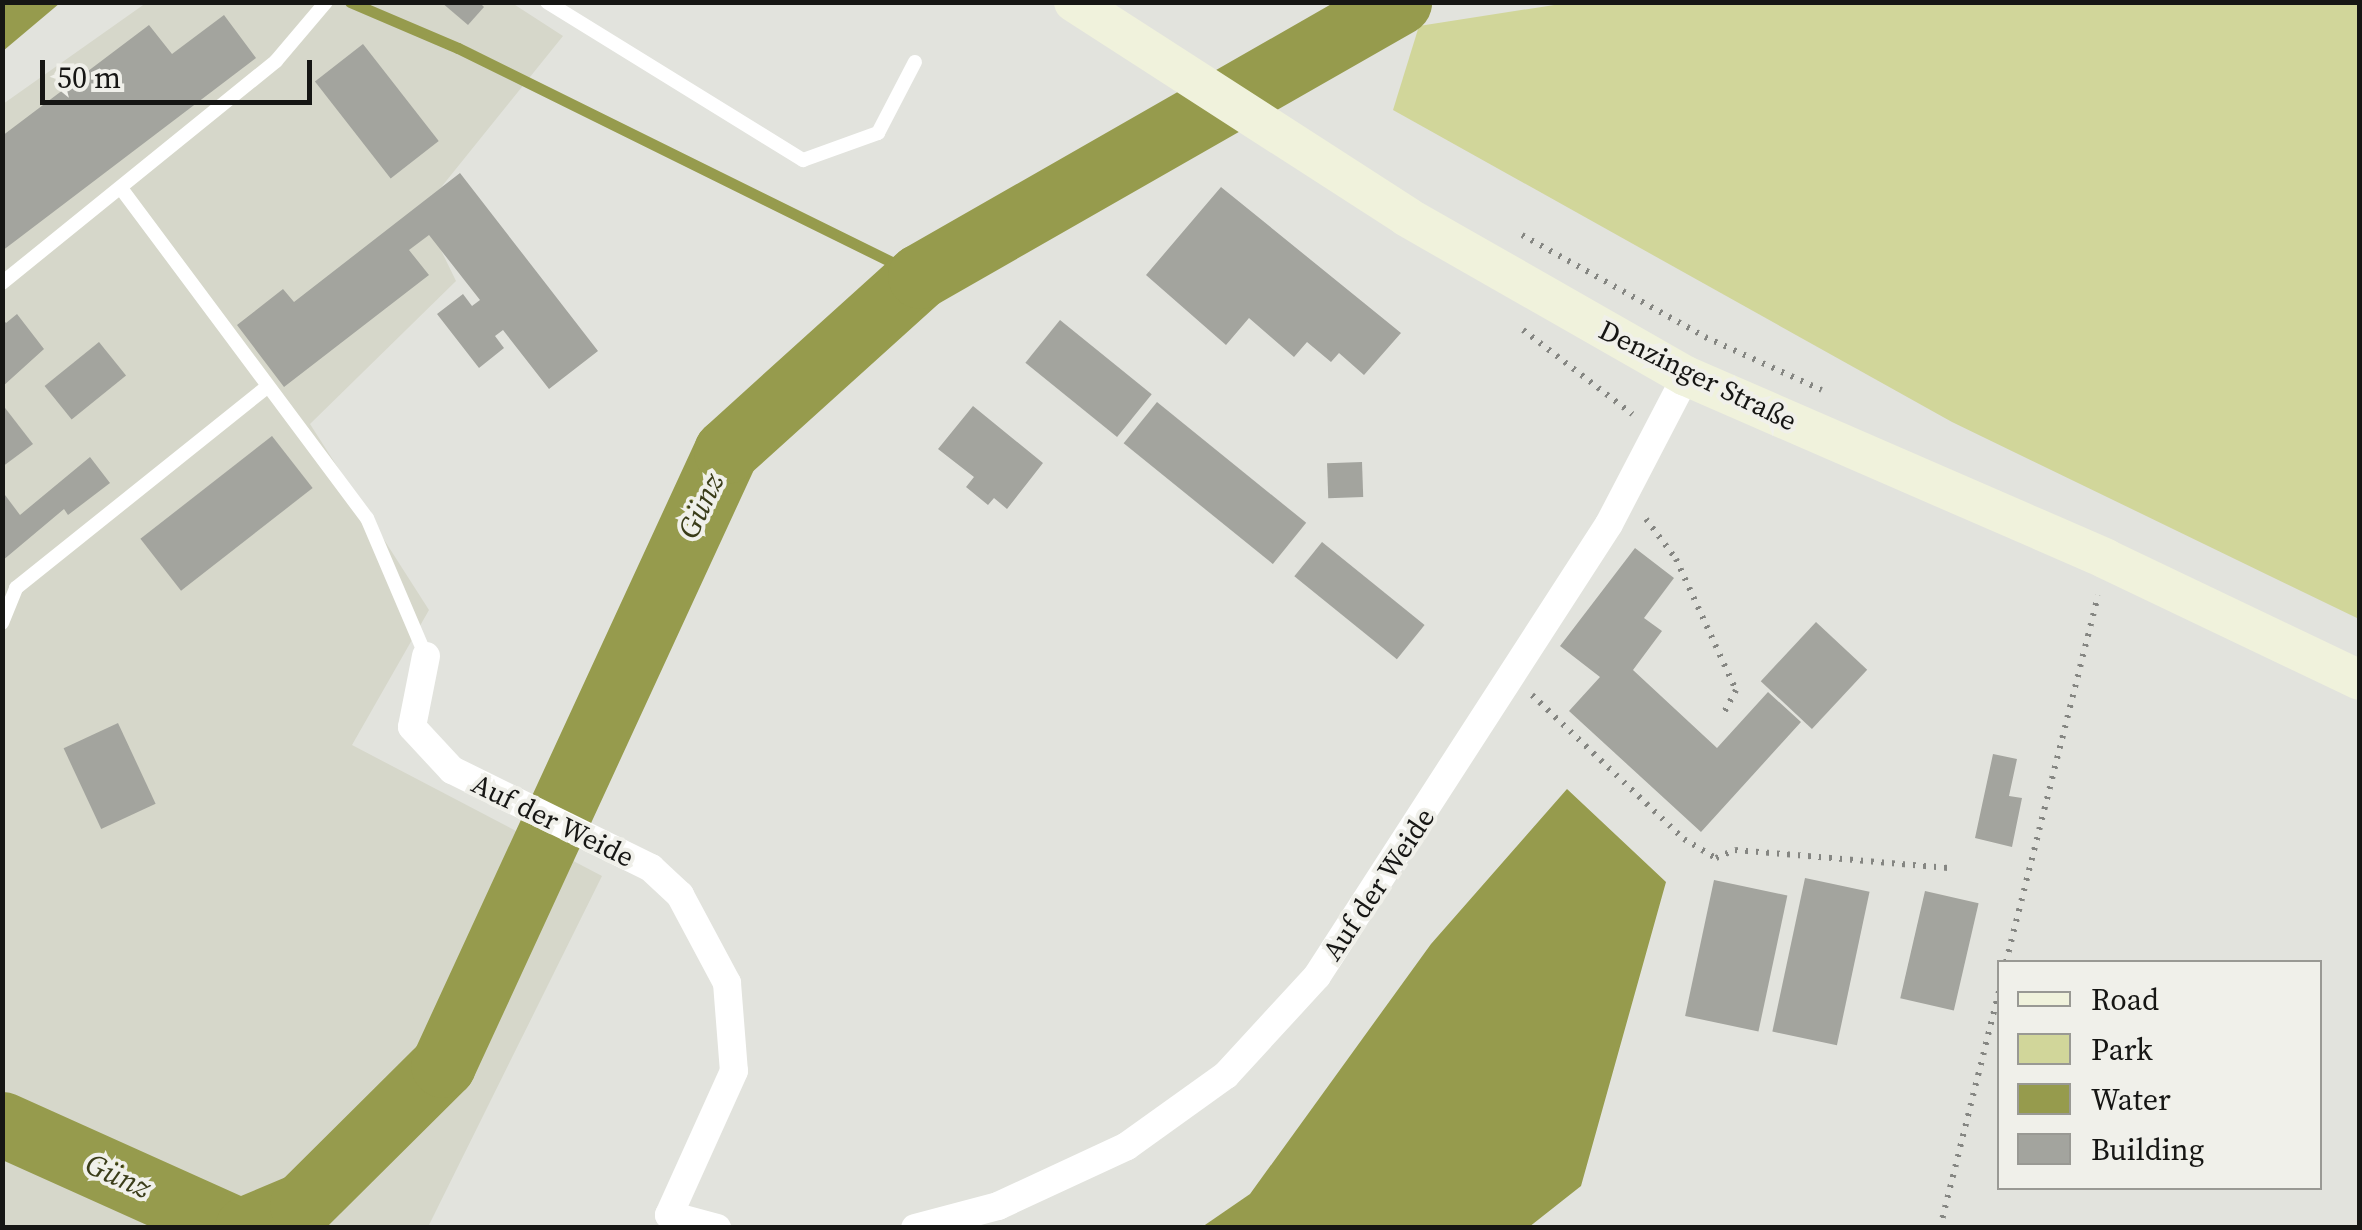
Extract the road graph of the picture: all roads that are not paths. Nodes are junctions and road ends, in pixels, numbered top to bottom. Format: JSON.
{"nodes":[{"id":1,"x":546,"y":2,"type":"edge"},
{"id":2,"x":1074,"y":2,"type":"edge"},
{"id":3,"x":321,"y":8,"type":"edge"},
{"id":4,"x":915,"y":62,"type":"dead end"},
{"id":5,"x":123,"y":191,"type":"junction"},
{"id":6,"x":2,"y":283,"type":"edge"},
{"id":7,"x":1686,"y":376,"type":"junction"},
{"id":8,"x":266,"y":388,"type":"junction"},
{"id":9,"x":2,"y":623,"type":"edge"},
{"id":10,"x":426,"y":656,"type":"joint"},
{"id":11,"x":2360,"y":680,"type":"edge"},
{"id":12,"x":664,"y":1221,"type":"edge"},
{"id":13,"x":716,"y":1228,"type":"edge"},
{"id":14,"x":914,"y":1228,"type":"edge"}],
"edges":[{"from":1,"to":4,"type":"lane"},
{"from":2,"to":7,"type":"street","name":"Denzinger Straße"},
{"from":3,"to":5,"type":"lane"},
{"from":5,"to":6,"type":"lane"},
{"from":5,"to":8,"type":"lane"},
{"from":7,"to":11,"type":"street","name":"Denzinger Straße"},
{"from":7,"to":14,"type":"street","name":"Auf der Weide"},
{"from":8,"to":9,"type":"lane"},
{"from":8,"to":10,"type":"lane"},
{"from":10,"to":12,"type":"street","name":"Auf der Weide"},
{"from":12,"to":13,"type":"street","name":"Auf der Weide"}]}
